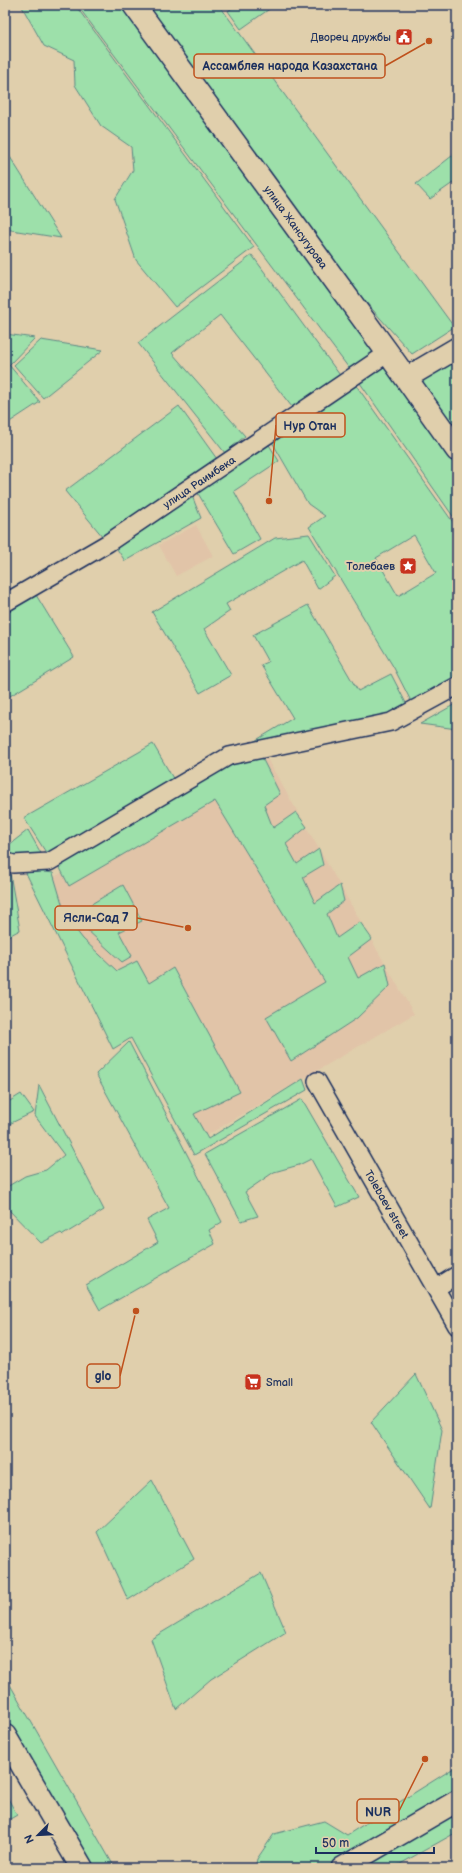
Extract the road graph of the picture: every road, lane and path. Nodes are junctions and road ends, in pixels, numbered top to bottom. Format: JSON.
{"nodes":[{"id":1,"x":134,"y":5,"type":"edge"},
{"id":2,"x":457,"y":348,"type":"edge"},
{"id":3,"x":388,"y":353,"type":"junction"},
{"id":4,"x":406,"y":378,"type":"junction"},
{"id":5,"x":457,"y":450,"type":"edge"},
{"id":6,"x":5,"y":603,"type":"edge"},
{"id":7,"x":457,"y":686,"type":"edge"},
{"id":8,"x":5,"y":861,"type":"edge"},
{"id":9,"x":317,"y":1081,"type":"dead end"},
{"id":10,"x":457,"y":1275,"type":"edge"},
{"id":11,"x":436,"y":1288,"type":"junction"},
{"id":12,"x":457,"y":1326,"type":"edge"},
{"id":13,"x":5,"y":1736,"type":"edge"},
{"id":14,"x":457,"y":1801,"type":"edge"},
{"id":15,"x":82,"y":1868,"type":"edge"},
{"id":16,"x":342,"y":1868,"type":"edge"}],
"edges":[{"from":1,"to":3,"type":"main road","name":"улица Жансугурова"},
{"from":2,"to":4,"type":"street"},
{"from":3,"to":4,"type":"main road","name":"улица Жансугурова"},
{"from":3,"to":6,"type":"street","name":"улица Раимбека"},
{"from":4,"to":5,"type":"main road","name":"улица Жансугурова"},
{"from":7,"to":8,"type":"street"},
{"from":9,"to":11,"type":"street","name":"Tolebaev street"},
{"from":10,"to":11,"type":"street"},
{"from":11,"to":12,"type":"street","name":"Tolebaev street"},
{"from":13,"to":15,"type":"main road"},
{"from":14,"to":16,"type":"street"}]}
